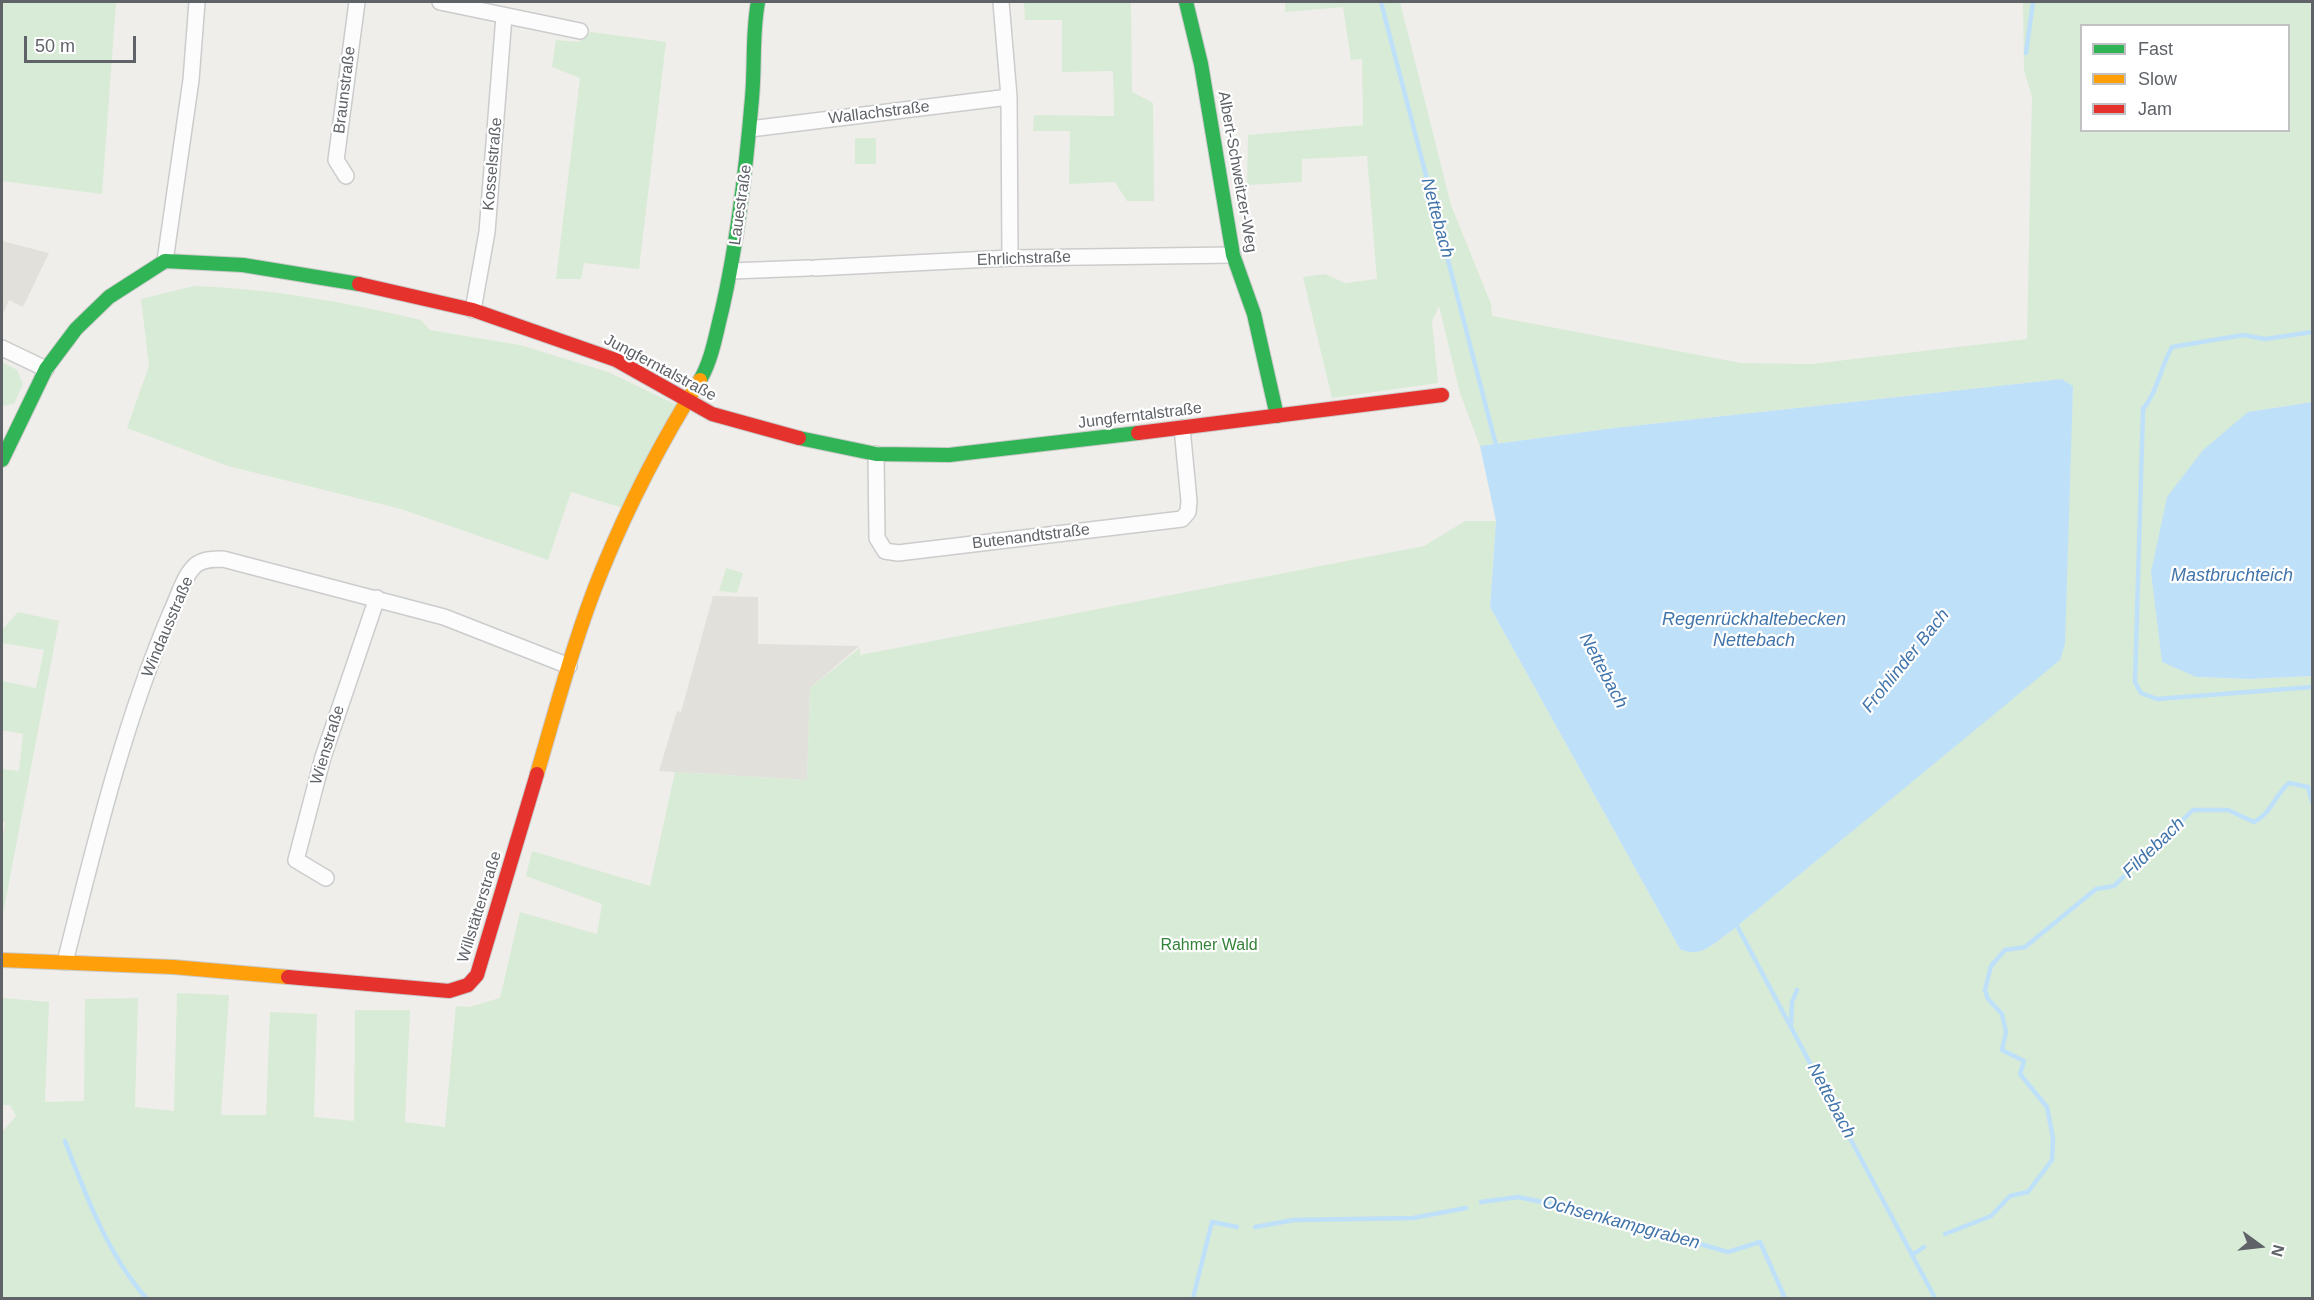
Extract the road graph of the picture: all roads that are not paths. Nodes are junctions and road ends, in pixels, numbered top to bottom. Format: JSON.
{"nodes":[{"id":1,"x":197,"y":2,"type":"edge"},
{"id":2,"x":357,"y":2,"type":"edge"},
{"id":3,"x":440,"y":2,"type":"edge"},
{"id":4,"x":758,"y":2,"type":"edge"},
{"id":5,"x":1001,"y":2,"type":"edge"},
{"id":6,"x":1186,"y":2,"type":"edge"},
{"id":7,"x":504,"y":16,"type":"junction"},
{"id":8,"x":580,"y":31,"type":"dead end"},
{"id":9,"x":1009,"y":97,"type":"junction"},
{"id":10,"x":750,"y":129,"type":"junction"},
{"id":11,"x":346,"y":176,"type":"dead end"},
{"id":12,"x":1233,"y":255,"type":"junction"},
{"id":13,"x":1010,"y":258,"type":"junction"},
{"id":14,"x":165,"y":261,"type":"junction"},
{"id":15,"x":731,"y":271,"type":"junction"},
{"id":16,"x":473,"y":310,"type":"junction"},
{"id":17,"x":2,"y":348,"type":"edge"},
{"id":18,"x":46,"y":369,"type":"junction"},
{"id":19,"x":1442,"y":395,"type":"dead end"},
{"id":20,"x":687,"y":400,"type":"junction"},
{"id":21,"x":1277,"y":416,"type":"junction"},
{"id":22,"x":1182,"y":428,"type":"junction"},
{"id":23,"x":876,"y":454,"type":"junction"},
{"id":24,"x":2,"y":460,"type":"edge"},
{"id":25,"x":377,"y":598,"type":"junction"},
{"id":26,"x":569,"y":666,"type":"junction"},
{"id":27,"x":326,"y":878,"type":"dead end"},
{"id":28,"x":2,"y":960,"type":"edge"},
{"id":29,"x":65,"y":962,"type":"junction"}],
"edges":[{"from":1,"to":14,"type":"street"},
{"from":2,"to":11,"type":"street","name":"Braunstraße"},
{"from":3,"to":7,"type":"street"},
{"from":4,"to":10,"type":"street","name":"Lauestraße"},
{"from":5,"to":9,"type":"street"},
{"from":6,"to":12,"type":"street","name":"Albert-Schweitzer-Weg"},
{"from":7,"to":8,"type":"street"},
{"from":7,"to":16,"type":"street","name":"Kosselstraße"},
{"from":9,"to":10,"type":"street","name":"Wallachstraße"},
{"from":9,"to":13,"type":"street"},
{"from":10,"to":15,"type":"street","name":"Lauestraße"},
{"from":12,"to":13,"type":"street","name":"Ehrlichstraße"},
{"from":12,"to":21,"type":"street","name":"Albert-Schweitzer-Weg"},
{"from":13,"to":15,"type":"street","name":"Ehrlichstraße"},
{"from":14,"to":16,"type":"street","name":"Jungferntalstraße"},
{"from":14,"to":18,"type":"street"},
{"from":15,"to":20,"type":"street","name":"Lauestraße"},
{"from":16,"to":20,"type":"street","name":"Jungferntalstraße"},
{"from":17,"to":18,"type":"street"},
{"from":18,"to":24,"type":"street"},
{"from":19,"to":21,"type":"street","name":"Jungferntalstraße"},
{"from":20,"to":23,"type":"street","name":"Jungferntalstraße"},
{"from":20,"to":26,"type":"street","name":"Willstätterstraße"},
{"from":21,"to":22,"type":"street","name":"Jungferntalstraße"},
{"from":22,"to":23,"type":"street","name":"Jungferntalstraße"},
{"from":22,"to":23,"type":"street","name":"Butenandtstraße"},
{"from":25,"to":26,"type":"street","name":"Windausstraße"},
{"from":25,"to":27,"type":"street","name":"Wienstraße"},
{"from":25,"to":29,"type":"street","name":"Windausstraße"},
{"from":26,"to":29,"type":"street","name":"Willstätterstraße"},
{"from":28,"to":29,"type":"street","name":"Willstätterstraße"}]}
